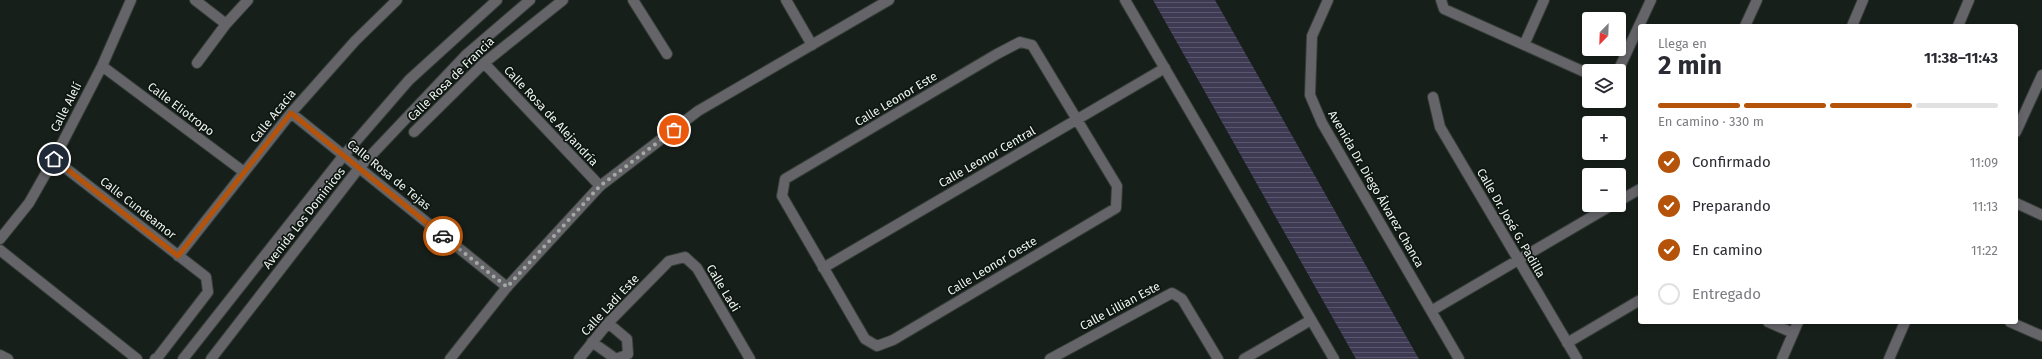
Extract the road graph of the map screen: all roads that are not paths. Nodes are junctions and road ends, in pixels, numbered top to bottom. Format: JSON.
{"nodes":[{"id":1,"x":131,"y":0,"type":"edge"},
{"id":2,"x":195,"y":0,"type":"edge"},
{"id":3,"x":248,"y":0,"type":"edge"},
{"id":4,"x":397,"y":0,"type":"edge"},
{"id":5,"x":497,"y":0,"type":"edge"},
{"id":6,"x":530,"y":0,"type":"edge"},
{"id":7,"x":563,"y":0,"type":"edge"},
{"id":8,"x":633,"y":0,"type":"edge"},
{"id":9,"x":786,"y":0,"type":"edge"},
{"id":10,"x":889,"y":0,"type":"edge"},
{"id":11,"x":1125,"y":0,"type":"edge"},
{"id":12,"x":1328,"y":0,"type":"edge"},
{"id":13,"x":1441,"y":0,"type":"edge"},
{"id":14,"x":1544,"y":0,"type":"edge"},
{"id":15,"x":1651,"y":0,"type":"edge"},
{"id":16,"x":1757,"y":0,"type":"edge"},
{"id":17,"x":1863,"y":0,"type":"edge"},
{"id":18,"x":1969,"y":0,"type":"edge"},
{"id":19,"x":226,"y":24,"type":"junction"},
{"id":20,"x":1640,"y":24,"type":"edge"},
{"id":21,"x":1746,"y":24,"type":"edge"},
{"id":22,"x":1853,"y":24,"type":"edge"},
{"id":23,"x":1959,"y":24,"type":"edge"},
{"id":24,"x":1638,"y":28,"type":"edge"},
{"id":25,"x":812,"y":45,"type":"junction"},
{"id":26,"x":1524,"y":45,"type":"junction"},
{"id":27,"x":668,"y":54,"type":"dead end"},
{"id":28,"x":197,"y":63,"type":"dead end"},
{"id":29,"x":484,"y":63,"type":"junction"},
{"id":30,"x":1621,"y":64,"type":"edge"},
{"id":31,"x":102,"y":66,"type":"junction"},
{"id":32,"x":1164,"y":68,"type":"junction"},
{"id":33,"x":1582,"y":71,"type":"edge"},
{"id":34,"x":2042,"y":75,"type":"edge"},
{"id":35,"x":1433,"y":97,"type":"dead end"},
{"id":36,"x":291,"y":113,"type":"junction"},
{"id":37,"x":1078,"y":119,"type":"junction"},
{"id":38,"x":2018,"y":128,"type":"edge"},
{"id":39,"x":414,"y":132,"type":"dead end"},
{"id":40,"x":344,"y":155,"type":"junction"},
{"id":41,"x":54,"y":159,"type":"junction"},
{"id":42,"x":360,"y":168,"type":"junction"},
{"id":43,"x":244,"y":172,"type":"junction"},
{"id":44,"x":600,"y":186,"type":"junction"},
{"id":45,"x":1638,"y":190,"type":"edge"},
{"id":46,"x":1626,"y":197,"type":"edge"},
{"id":47,"x":2018,"y":204,"type":"edge"},
{"id":48,"x":1600,"y":212,"type":"edge"},
{"id":49,"x":2042,"y":215,"type":"edge"},
{"id":50,"x":0,"y":239,"type":"edge"},
{"id":51,"x":0,"y":250,"type":"edge"},
{"id":52,"x":178,"y":256,"type":"junction"},
{"id":53,"x":1518,"y":260,"type":"junction"},
{"id":54,"x":823,"y":268,"type":"junction"},
{"id":55,"x":661,"y":269,"type":"joint"},
{"id":56,"x":507,"y":287,"type":"junction"},
{"id":57,"x":1638,"y":301,"type":"edge"},
{"id":58,"x":1431,"y":311,"type":"junction"},
{"id":59,"x":1311,"y":320,"type":"junction"},
{"id":60,"x":608,"y":323,"type":"junction"},
{"id":61,"x":1773,"y":324,"type":"edge"},
{"id":62,"x":1797,"y":324,"type":"edge"},
{"id":63,"x":1904,"y":324,"type":"edge"},
{"id":64,"x":2015,"y":324,"type":"edge"},
{"id":65,"x":1793,"y":333,"type":"junction"},
{"id":66,"x":2042,"y":336,"type":"edge"},
{"id":67,"x":592,"y":342,"type":"junction"},
{"id":68,"x":1566,"y":343,"type":"junction"},
{"id":69,"x":0,"y":355,"type":"edge"},
{"id":70,"x":8,"y":359,"type":"edge"},
{"id":71,"x":136,"y":359,"type":"edge"},
{"id":72,"x":154,"y":359,"type":"edge"},
{"id":73,"x":183,"y":359,"type":"edge"},
{"id":74,"x":211,"y":359,"type":"edge"},
{"id":75,"x":450,"y":359,"type":"edge"},
{"id":76,"x":579,"y":359,"type":"edge"},
{"id":77,"x":750,"y":359,"type":"edge"},
{"id":78,"x":1050,"y":359,"type":"edge"},
{"id":79,"x":1218,"y":359,"type":"edge"},
{"id":80,"x":1244,"y":359,"type":"edge"},
{"id":81,"x":1334,"y":359,"type":"edge"},
{"id":82,"x":1459,"y":359,"type":"edge"},
{"id":83,"x":1577,"y":359,"type":"edge"},
{"id":84,"x":1782,"y":359,"type":"edge"},
{"id":85,"x":1888,"y":359,"type":"edge"}],
"edges":[{"from":1,"to":31,"type":"street","name":"Calle Alelí"},
{"from":2,"to":19,"type":"street"},
{"from":3,"to":19,"type":"street"},
{"from":4,"to":36,"type":"street","name":"Calle Acacia"},
{"from":5,"to":40,"type":"street","name":"Avenida Los Dominicos"},
{"from":6,"to":42,"type":"street","name":"Avenida Los Dominicos"},
{"from":7,"to":29,"type":"street","name":"Calle Rosa de Francia"},
{"from":8,"to":27,"type":"street"},
{"from":9,"to":25,"type":"street"},
{"from":10,"to":25,"type":"street"},
{"from":11,"to":32,"type":"street"},
{"from":12,"to":58,"type":"street","name":"Avenida Dr. Diego Álvarez Chanca"},
{"from":13,"to":26,"type":"street"},
{"from":14,"to":26,"type":"street"},
{"from":15,"to":20,"type":"street"},
{"from":16,"to":21,"type":"street"},
{"from":17,"to":22,"type":"street"},
{"from":18,"to":23,"type":"street"},
{"from":19,"to":28,"type":"street"},
{"from":24,"to":30,"type":"street"},
{"from":25,"to":44,"type":"street"},
{"from":26,"to":33,"type":"street"},
{"from":29,"to":39,"type":"street","name":"Calle Rosa de Francia"},
{"from":29,"to":44,"type":"street","name":"Calle Rosa de Alejandría"},
{"from":31,"to":41,"type":"street","name":"Calle Alelí"},
{"from":31,"to":43,"type":"street","name":"Calle Eliotropo"},
{"from":32,"to":37,"type":"street","name":"Calle Leonor Central"},
{"from":32,"to":59,"type":"street"},
{"from":34,"to":38,"type":"street"},
{"from":35,"to":53,"type":"street","name":"Calle Dr. José G. Padilla"},
{"from":36,"to":40,"type":"street","name":"Calle Rosa de Tejas"},
{"from":36,"to":43,"type":"street","name":"Calle Acacia"},
{"from":37,"to":54,"type":"street","name":"Calle Leonor Central"},
{"from":37,"to":54,"type":"street","name":"Calle Leonor Este"},
{"from":37,"to":54,"type":"street","name":"Calle Leonor Oeste"},
{"from":40,"to":42,"type":"street","name":"Calle Rosa de Tejas"},
{"from":40,"to":73,"type":"street","name":"Avenida Los Dominicos"},
{"from":41,"to":50,"type":"street","name":"Calle Alelí"},
{"from":41,"to":52,"type":"street","name":"Calle Cundeamor"},
{"from":42,"to":56,"type":"street","name":"Calle Rosa de Tejas"},
{"from":42,"to":74,"type":"street","name":"Avenida Los Dominicos"},
{"from":43,"to":52,"type":"street","name":"Calle Acacia"},
{"from":44,"to":56,"type":"street"},
{"from":45,"to":46,"type":"street"},
{"from":47,"to":49,"type":"street"},
{"from":48,"to":53,"type":"street"},
{"from":51,"to":71,"type":"street"},
{"from":52,"to":72,"type":"street","name":"Calle Cundeamor"},
{"from":53,"to":58,"type":"street"},
{"from":53,"to":68,"type":"street","name":"Calle Dr. José G. Padilla"},
{"from":55,"to":60,"type":"street","name":"Calle Ladi Este"},
{"from":55,"to":77,"type":"street","name":"Calle Ladi"},
{"from":56,"to":75,"type":"street"},
{"from":57,"to":68,"type":"street"},
{"from":58,"to":82,"type":"street","name":"Avenida Dr. Diego Álvarez Chanca"},
{"from":59,"to":80,"type":"street"},
{"from":59,"to":81,"type":"street"},
{"from":60,"to":67,"type":"street","name":"Calle Ladi Este"},
{"from":60,"to":67,"type":"street"},
{"from":61,"to":65,"type":"street"},
{"from":62,"to":65,"type":"street"},
{"from":63,"to":85,"type":"street"},
{"from":64,"to":66,"type":"street"},
{"from":65,"to":84,"type":"street"},
{"from":67,"to":76,"type":"street","name":"Calle Ladi Este"},
{"from":68,"to":83,"type":"street","name":"Calle Dr. José G. Padilla"},
{"from":69,"to":70,"type":"street"},
{"from":78,"to":79,"type":"street","name":"Calle Lillian Este"}]}
